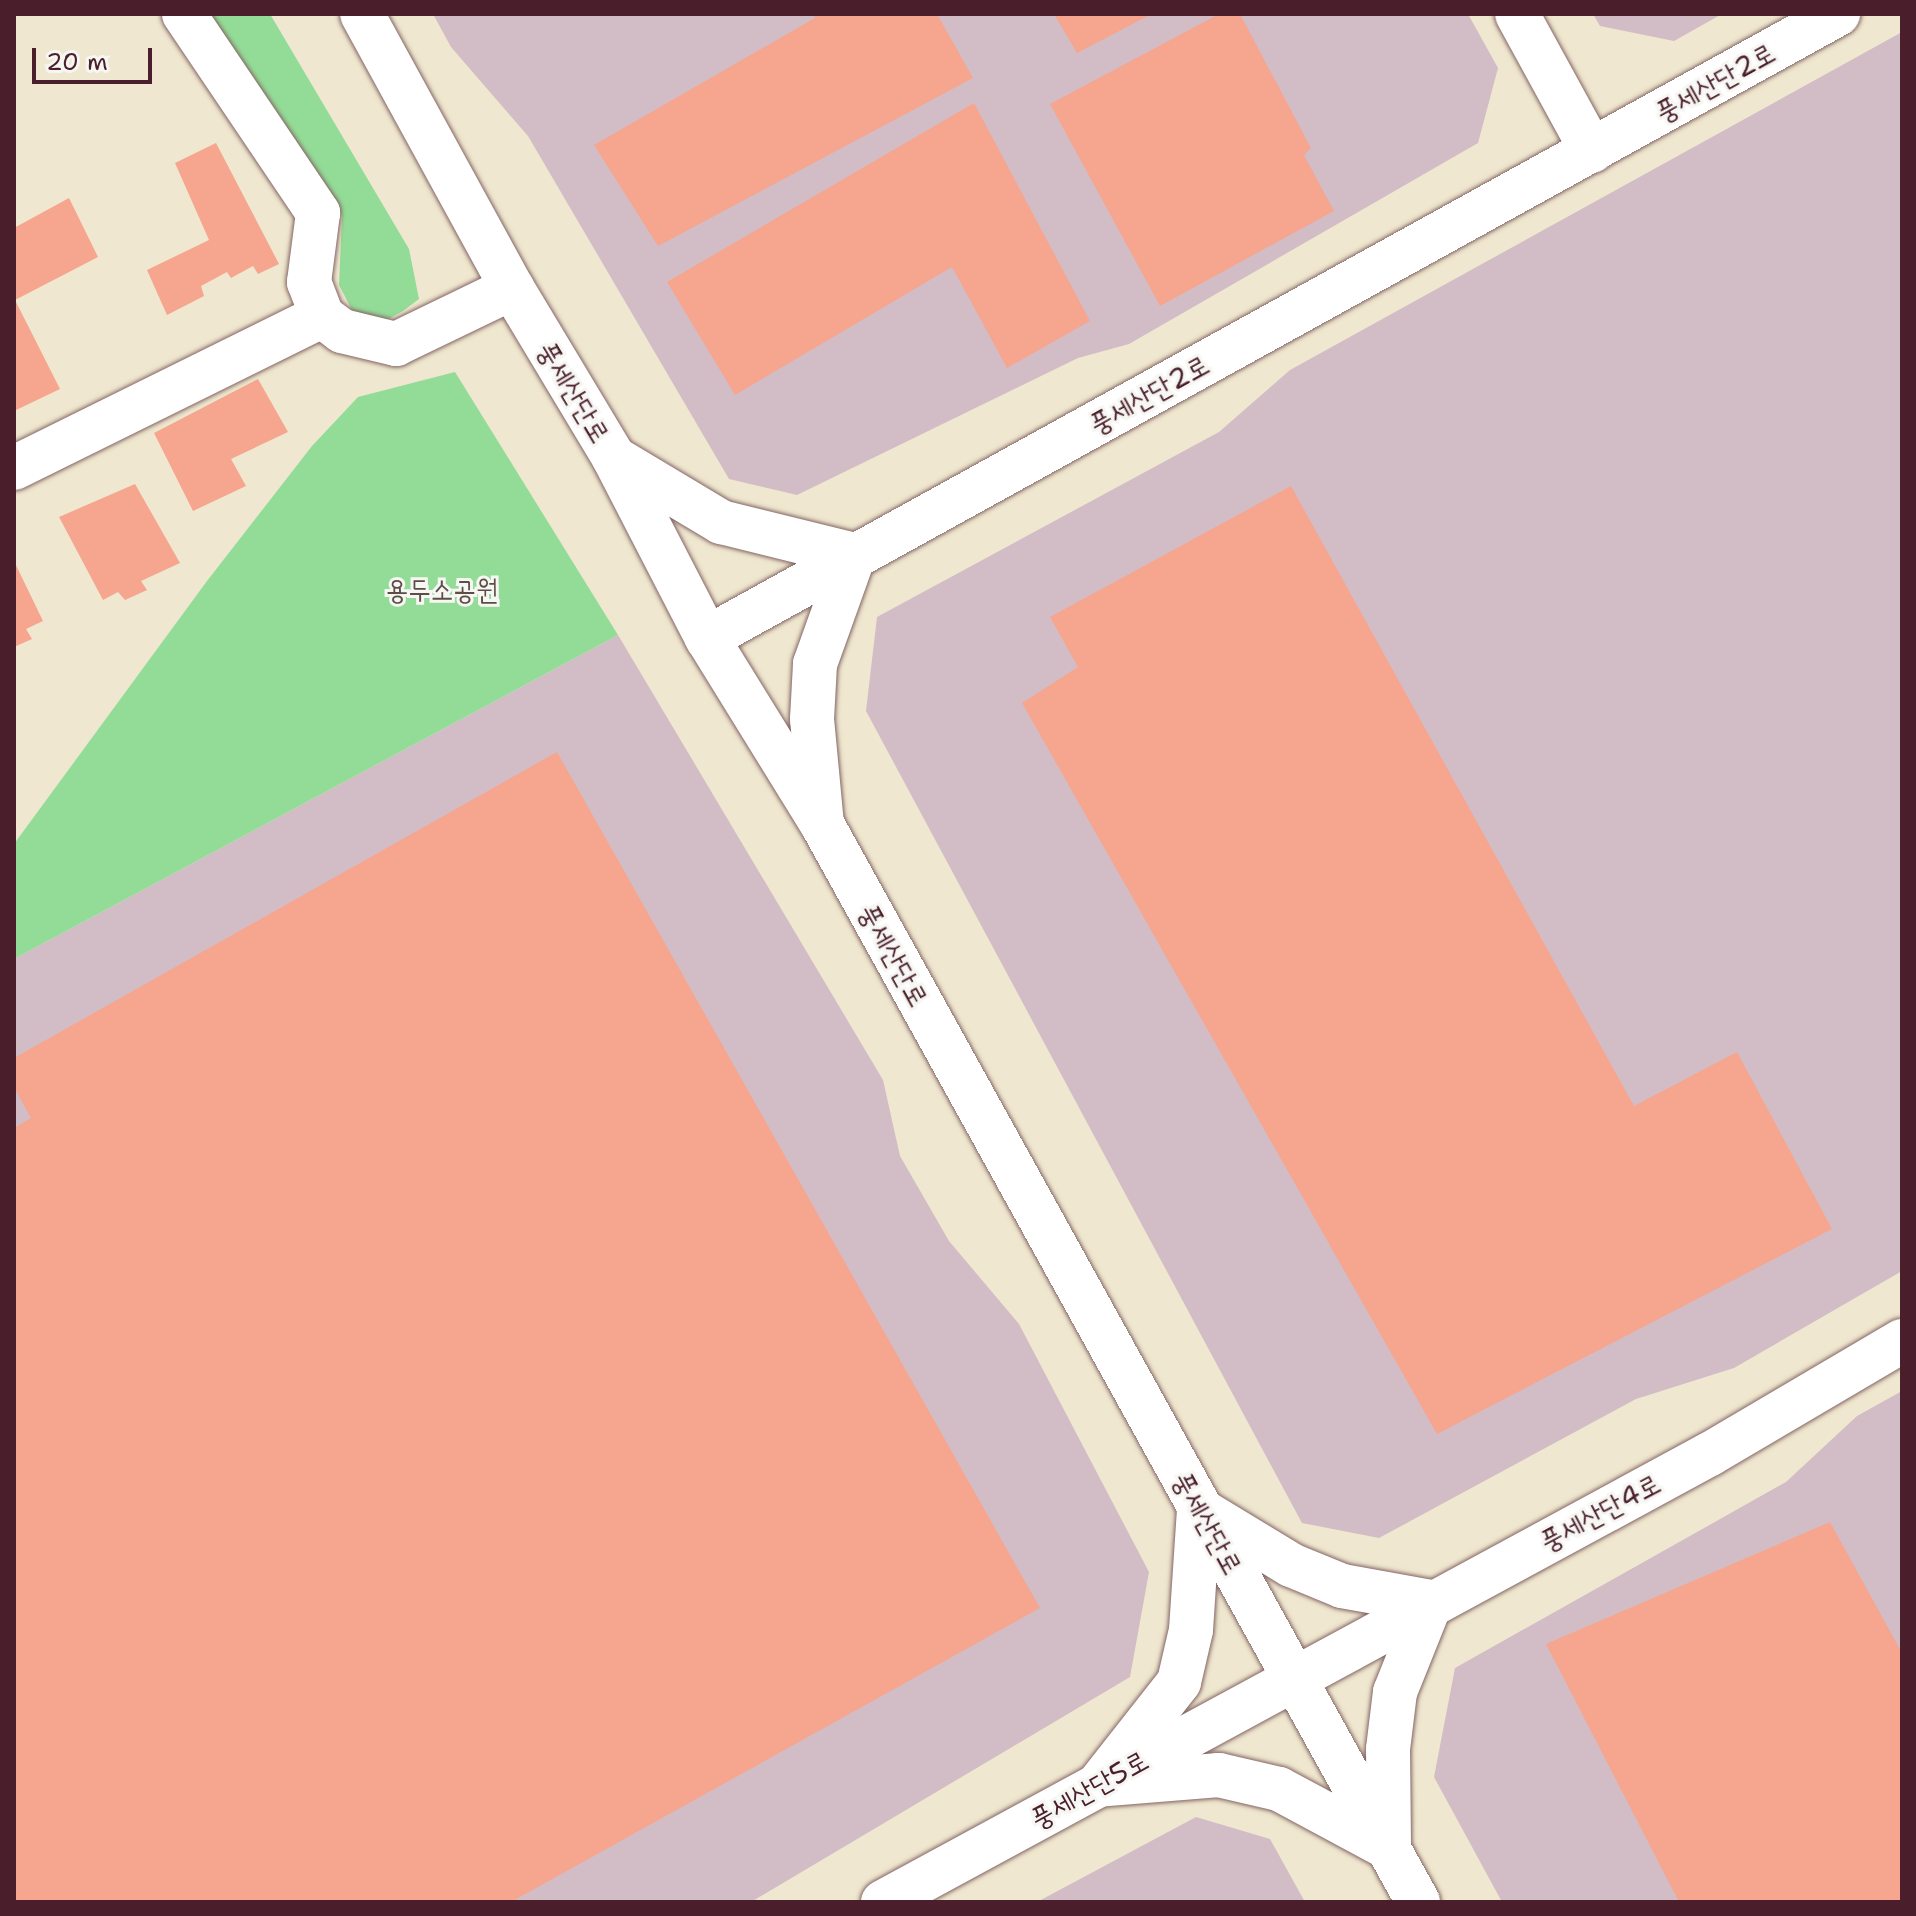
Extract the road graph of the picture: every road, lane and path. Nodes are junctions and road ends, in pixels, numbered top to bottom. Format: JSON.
{"nodes":[{"id":1,"x":184,"y":14,"type":"edge"},
{"id":2,"x":362,"y":14,"type":"edge"},
{"id":3,"x":1517,"y":14,"type":"edge"},
{"id":4,"x":1838,"y":14,"type":"edge"},
{"id":5,"x":1592,"y":151,"type":"junction"},
{"id":6,"x":512,"y":288,"type":"junction"},
{"id":7,"x":322,"y":316,"type":"junction"},
{"id":8,"x":614,"y":458,"type":"junction"},
{"id":9,"x":14,"y":468,"type":"edge"},
{"id":10,"x":854,"y":555,"type":"junction"},
{"id":11,"x":707,"y":638,"type":"junction"},
{"id":12,"x":822,"y":824,"type":"junction"},
{"id":13,"x":1902,"y":1341,"type":"edge"},
{"id":14,"x":1199,"y":1509,"type":"junction"},
{"id":15,"x":1431,"y":1602,"type":"junction"},
{"id":16,"x":1294,"y":1675,"type":"junction"},
{"id":17,"x":1098,"y":1785,"type":"junction"},
{"id":18,"x":1389,"y":1848,"type":"junction"},
{"id":19,"x":883,"y":1902,"type":"edge"},
{"id":20,"x":1418,"y":1902,"type":"edge"}],
"edges":[{"from":1,"to":7,"type":"street"},
{"from":2,"to":6,"type":"street","name":"풍세산단로"},
{"from":3,"to":5,"type":"street"},
{"from":4,"to":5,"type":"street","name":"풍세산단2로"},
{"from":5,"to":10,"type":"street","name":"풍세산단2로"},
{"from":6,"to":7,"type":"street"},
{"from":6,"to":8,"type":"street","name":"풍세산단로"},
{"from":7,"to":9,"type":"street"},
{"from":8,"to":10,"type":"street"},
{"from":8,"to":11,"type":"street","name":"풍세산단로"},
{"from":10,"to":11,"type":"street","name":"풍세산단2로"},
{"from":10,"to":12,"type":"street"},
{"from":11,"to":12,"type":"street","name":"풍세산단로"},
{"from":12,"to":14,"type":"street","name":"풍세산단로"},
{"from":13,"to":15,"type":"street","name":"풍세산단4로"},
{"from":14,"to":15,"type":"street"},
{"from":14,"to":16,"type":"street","name":"풍세산단로"},
{"from":14,"to":17,"type":"street"},
{"from":15,"to":16,"type":"street","name":"풍세산단4로"},
{"from":15,"to":18,"type":"street"},
{"from":16,"to":17,"type":"street","name":"풍세산단5로"},
{"from":16,"to":18,"type":"street","name":"풍세산단로"},
{"from":17,"to":18,"type":"street"},
{"from":17,"to":19,"type":"street","name":"풍세산단5로"},
{"from":18,"to":20,"type":"street","name":"풍세산단로"}]}
